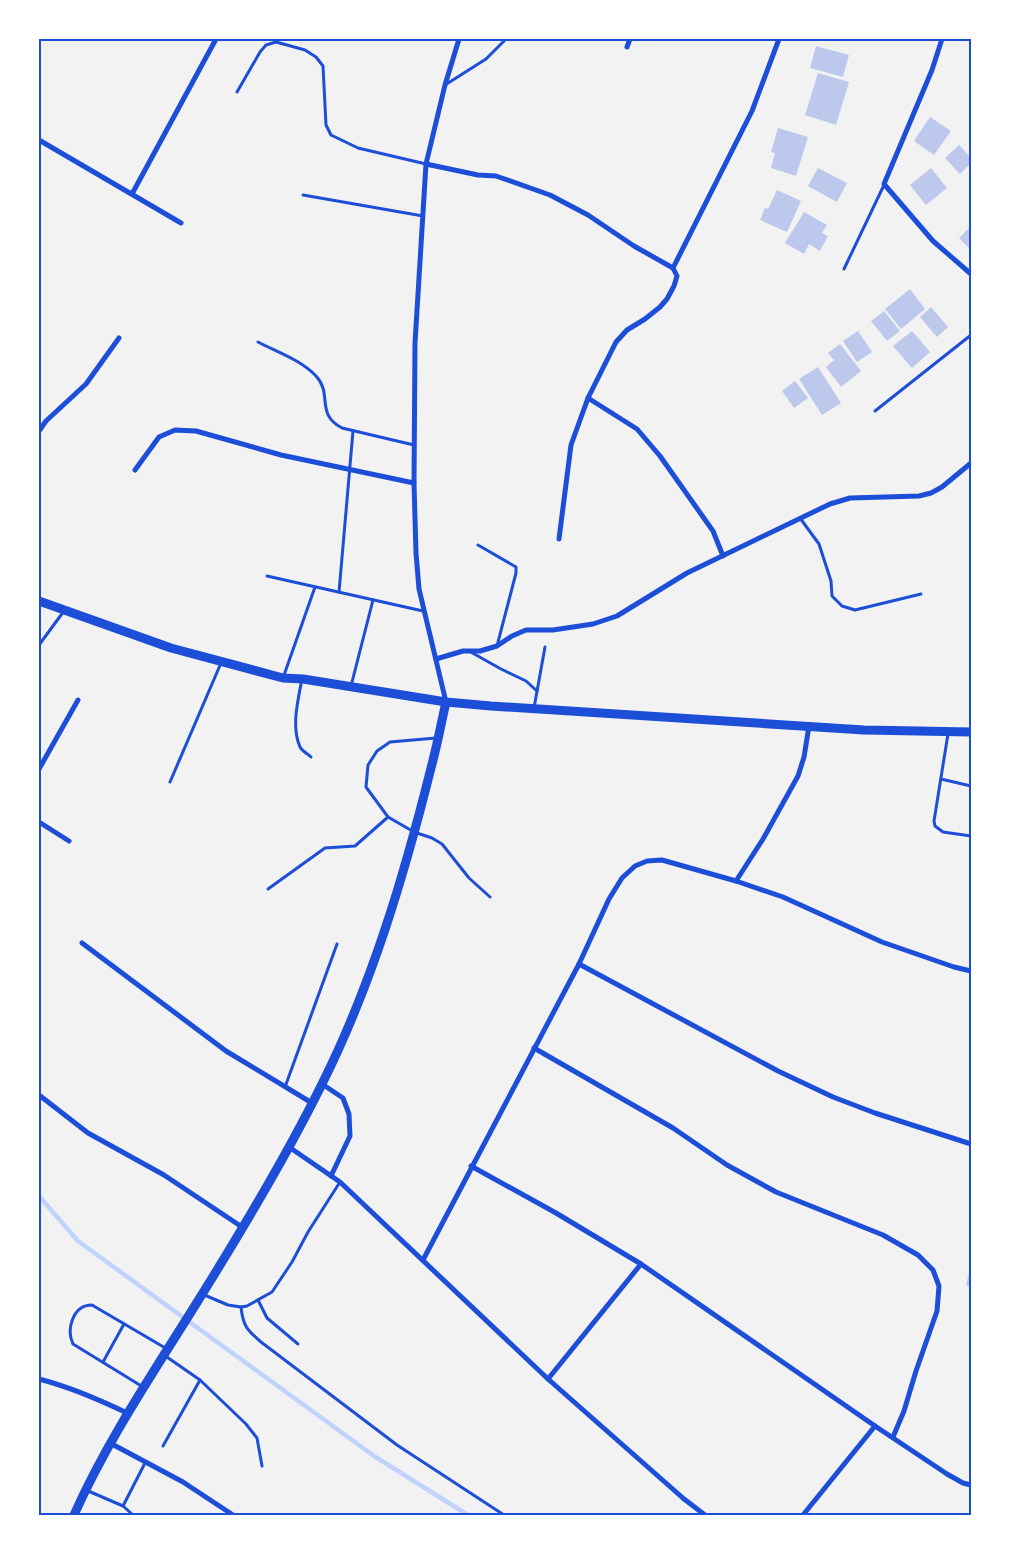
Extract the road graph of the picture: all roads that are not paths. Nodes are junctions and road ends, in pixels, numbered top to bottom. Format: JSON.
{"nodes":[{"id":1,"x":216,"y":39,"type":"edge"},
{"id":2,"x":459,"y":39,"type":"edge"},
{"id":3,"x":506,"y":39,"type":"edge"},
{"id":4,"x":630,"y":39,"type":"edge"},
{"id":5,"x":779,"y":39,"type":"edge"},
{"id":6,"x":942,"y":39,"type":"edge"},
{"id":7,"x":627,"y":48,"type":"dead end"},
{"id":8,"x":445,"y":85,"type":"junction"},
{"id":9,"x":237,"y":92,"type":"dead end"},
{"id":10,"x":39,"y":140,"type":"edge"},
{"id":11,"x":426,"y":164,"type":"junction"},
{"id":12,"x":884,"y":185,"type":"junction"},
{"id":13,"x":132,"y":194,"type":"junction"},
{"id":14,"x":303,"y":195,"type":"dead end"},
{"id":15,"x":424,"y":216,"type":"junction"},
{"id":16,"x":181,"y":223,"type":"dead end"},
{"id":17,"x":673,"y":268,"type":"junction"},
{"id":18,"x":844,"y":269,"type":"dead end"},
{"id":19,"x":971,"y":274,"type":"edge"},
{"id":20,"x":971,"y":335,"type":"edge"},
{"id":21,"x":119,"y":338,"type":"dead end"},
{"id":22,"x":258,"y":342,"type":"dead end"},
{"id":23,"x":588,"y":398,"type":"junction"},
{"id":24,"x":874,"y":411,"type":"dead end"},
{"id":25,"x":39,"y":431,"type":"edge"},
{"id":26,"x":353,"y":431,"type":"junction"},
{"id":27,"x":414,"y":445,"type":"junction"},
{"id":28,"x":971,"y":463,"type":"edge"},
{"id":29,"x":349,"y":468,"type":"junction"},
{"id":30,"x":135,"y":470,"type":"dead end"},
{"id":31,"x":414,"y":483,"type":"junction"},
{"id":32,"x":800,"y":518,"type":"junction"},
{"id":33,"x":560,"y":539,"type":"dead end"},
{"id":34,"x":478,"y":545,"type":"dead end"},
{"id":35,"x":723,"y":556,"type":"junction"},
{"id":36,"x":267,"y":576,"type":"dead end"},
{"id":37,"x":315,"y":587,"type":"junction"},
{"id":38,"x":339,"y":592,"type":"junction"},
{"id":39,"x":921,"y":594,"type":"dead end"},
{"id":40,"x":373,"y":600,"type":"junction"},
{"id":41,"x":39,"y":601,"type":"edge"},
{"id":42,"x":64,"y":610,"type":"junction"},
{"id":43,"x":423,"y":611,"type":"junction"},
{"id":44,"x":39,"y":645,"type":"edge"},
{"id":45,"x":497,"y":646,"type":"junction"},
{"id":46,"x":545,"y":647,"type":"dead end"},
{"id":47,"x":468,"y":651,"type":"junction"},
{"id":48,"x":436,"y":658,"type":"junction"},
{"id":49,"x":221,"y":662,"type":"junction"},
{"id":50,"x":283,"y":678,"type":"junction"},
{"id":51,"x":302,"y":679,"type":"junction"},
{"id":52,"x":351,"y":687,"type":"junction"},
{"id":53,"x":537,"y":691,"type":"junction"},
{"id":54,"x":78,"y":700,"type":"dead end"},
{"id":55,"x":446,"y":702,"type":"junction"},
{"id":56,"x":534,"y":709,"type":"junction"},
{"id":57,"x":809,"y":726,"type":"junction"},
{"id":58,"x":949,"y":731,"type":"junction"},
{"id":59,"x":971,"y":732,"type":"edge"},
{"id":60,"x":437,"y":738,"type":"junction"},
{"id":61,"x":312,"y":758,"type":"dead end"},
{"id":62,"x":39,"y":769,"type":"edge"},
{"id":63,"x":941,"y":779,"type":"junction"},
{"id":64,"x":170,"y":782,"type":"dead end"},
{"id":65,"x":971,"y":786,"type":"edge"},
{"id":66,"x":388,"y":817,"type":"junction"},
{"id":67,"x":39,"y":822,"type":"edge"},
{"id":68,"x":414,"y":832,"type":"junction"},
{"id":69,"x":971,"y":836,"type":"edge"},
{"id":70,"x":69,"y":841,"type":"dead end"},
{"id":71,"x":736,"y":881,"type":"junction"},
{"id":72,"x":268,"y":889,"type":"dead end"},
{"id":73,"x":490,"y":897,"type":"dead end"},
{"id":74,"x":82,"y":943,"type":"dead end"},
{"id":75,"x":337,"y":944,"type":"dead end"},
{"id":76,"x":579,"y":964,"type":"junction"},
{"id":77,"x":971,"y":971,"type":"edge"},
{"id":78,"x":534,"y":1048,"type":"junction"},
{"id":79,"x":322,"y":1084,"type":"junction"},
{"id":80,"x":285,"y":1088,"type":"junction"},
{"id":81,"x":39,"y":1095,"type":"edge"},
{"id":82,"x":312,"y":1103,"type":"junction"},
{"id":83,"x":971,"y":1144,"type":"edge"},
{"id":84,"x":289,"y":1147,"type":"junction"},
{"id":85,"x":471,"y":1166,"type":"junction"},
{"id":86,"x":331,"y":1176,"type":"junction"},
{"id":87,"x":340,"y":1182,"type":"junction"},
{"id":88,"x":242,"y":1227,"type":"junction"},
{"id":89,"x":423,"y":1260,"type":"junction"},
{"id":90,"x":641,"y":1264,"type":"junction"},
{"id":91,"x":202,"y":1294,"type":"junction"},
{"id":92,"x":258,"y":1300,"type":"junction"},
{"id":93,"x":241,"y":1307,"type":"junction"},
{"id":94,"x":124,"y":1324,"type":"junction"},
{"id":95,"x":298,"y":1344,"type":"dead end"},
{"id":96,"x":165,"y":1352,"type":"junction"},
{"id":97,"x":103,"y":1362,"type":"junction"},
{"id":98,"x":39,"y":1379,"type":"edge"},
{"id":99,"x":548,"y":1379,"type":"junction"},
{"id":100,"x":200,"y":1380,"type":"junction"},
{"id":101,"x":143,"y":1388,"type":"junction"},
{"id":102,"x":127,"y":1414,"type":"junction"},
{"id":103,"x":875,"y":1426,"type":"junction"},
{"id":104,"x":893,"y":1437,"type":"junction"},
{"id":105,"x":110,"y":1443,"type":"junction"},
{"id":106,"x":163,"y":1446,"type":"dead end"},
{"id":107,"x":146,"y":1463,"type":"junction"},
{"id":108,"x":262,"y":1466,"type":"dead end"},
{"id":109,"x":971,"y":1485,"type":"edge"},
{"id":110,"x":85,"y":1490,"type":"junction"},
{"id":111,"x":123,"y":1506,"type":"junction"},
{"id":112,"x":74,"y":1515,"type":"edge"},
{"id":113,"x":133,"y":1515,"type":"edge"},
{"id":114,"x":233,"y":1515,"type":"edge"},
{"id":115,"x":504,"y":1515,"type":"edge"},
{"id":116,"x":705,"y":1515,"type":"edge"},
{"id":117,"x":803,"y":1515,"type":"edge"}],
"edges":[{"from":1,"to":13,"type":"street"},
{"from":2,"to":8,"type":"street"},
{"from":3,"to":8,"type":"lane"},
{"from":4,"to":7,"type":"street"},
{"from":5,"to":17,"type":"street"},
{"from":6,"to":12,"type":"street"},
{"from":8,"to":11,"type":"street"},
{"from":9,"to":11,"type":"lane"},
{"from":10,"to":13,"type":"street"},
{"from":11,"to":15,"type":"street"},
{"from":11,"to":17,"type":"street"},
{"from":12,"to":18,"type":"lane"},
{"from":12,"to":19,"type":"street"},
{"from":13,"to":16,"type":"street"},
{"from":14,"to":15,"type":"lane"},
{"from":15,"to":27,"type":"street"},
{"from":17,"to":23,"type":"street"},
{"from":20,"to":24,"type":"lane"},
{"from":21,"to":25,"type":"street"},
{"from":22,"to":26,"type":"lane"},
{"from":23,"to":33,"type":"street"},
{"from":23,"to":35,"type":"street"},
{"from":26,"to":27,"type":"lane"},
{"from":26,"to":29,"type":"lane"},
{"from":27,"to":31,"type":"street"},
{"from":28,"to":32,"type":"street"},
{"from":29,"to":30,"type":"street"},
{"from":29,"to":31,"type":"street"},
{"from":29,"to":38,"type":"lane"},
{"from":31,"to":43,"type":"street"},
{"from":32,"to":35,"type":"street"},
{"from":32,"to":39,"type":"lane"},
{"from":34,"to":45,"type":"lane"},
{"from":35,"to":45,"type":"street"},
{"from":36,"to":37,"type":"lane"},
{"from":37,"to":38,"type":"lane"},
{"from":37,"to":50,"type":"lane"},
{"from":38,"to":40,"type":"lane"},
{"from":40,"to":43,"type":"lane"},
{"from":40,"to":52,"type":"lane"},
{"from":41,"to":42,"type":"main road"},
{"from":42,"to":44,"type":"lane"},
{"from":42,"to":49,"type":"main road"},
{"from":43,"to":48,"type":"street"},
{"from":45,"to":47,"type":"street"},
{"from":46,"to":53,"type":"lane"},
{"from":47,"to":48,"type":"street"},
{"from":47,"to":53,"type":"lane"},
{"from":48,"to":55,"type":"street"},
{"from":49,"to":50,"type":"main road"},
{"from":49,"to":64,"type":"lane"},
{"from":50,"to":51,"type":"main road"},
{"from":51,"to":52,"type":"main road"},
{"from":51,"to":61,"type":"lane"},
{"from":52,"to":55,"type":"main road"},
{"from":53,"to":56,"type":"lane"},
{"from":54,"to":62,"type":"street"},
{"from":55,"to":56,"type":"main road"},
{"from":55,"to":60,"type":"main road"},
{"from":56,"to":57,"type":"main road"},
{"from":57,"to":58,"type":"main road"},
{"from":57,"to":71,"type":"street"},
{"from":58,"to":59,"type":"main road"},
{"from":58,"to":63,"type":"lane"},
{"from":60,"to":66,"type":"lane"},
{"from":60,"to":68,"type":"main road"},
{"from":63,"to":65,"type":"lane"},
{"from":63,"to":69,"type":"lane"},
{"from":66,"to":68,"type":"lane"},
{"from":66,"to":72,"type":"lane"},
{"from":67,"to":70,"type":"street"},
{"from":68,"to":73,"type":"lane"},
{"from":68,"to":79,"type":"main road"},
{"from":71,"to":76,"type":"street"},
{"from":71,"to":77,"type":"street"},
{"from":74,"to":80,"type":"street"},
{"from":75,"to":80,"type":"lane"},
{"from":76,"to":78,"type":"street"},
{"from":76,"to":83,"type":"street"},
{"from":78,"to":85,"type":"street"},
{"from":78,"to":104,"type":"street"},
{"from":79,"to":82,"type":"main road"},
{"from":79,"to":86,"type":"street"},
{"from":80,"to":82,"type":"street"},
{"from":81,"to":88,"type":"street"},
{"from":82,"to":84,"type":"main road"},
{"from":84,"to":86,"type":"street"},
{"from":84,"to":88,"type":"main road"},
{"from":85,"to":89,"type":"street"},
{"from":85,"to":90,"type":"street"},
{"from":86,"to":87,"type":"street"},
{"from":87,"to":89,"type":"street"},
{"from":87,"to":92,"type":"lane"},
{"from":88,"to":91,"type":"main road"},
{"from":89,"to":99,"type":"street"},
{"from":90,"to":99,"type":"street"},
{"from":90,"to":103,"type":"street"},
{"from":91,"to":93,"type":"lane"},
{"from":91,"to":96,"type":"main road"},
{"from":92,"to":93,"type":"lane"},
{"from":92,"to":95,"type":"lane"},
{"from":93,"to":115,"type":"lane"},
{"from":94,"to":96,"type":"lane"},
{"from":94,"to":97,"type":"lane"},
{"from":94,"to":97,"type":"lane"},
{"from":96,"to":100,"type":"lane"},
{"from":96,"to":101,"type":"main road"},
{"from":97,"to":101,"type":"lane"},
{"from":98,"to":102,"type":"street"},
{"from":99,"to":116,"type":"street"},
{"from":100,"to":106,"type":"lane"},
{"from":100,"to":108,"type":"lane"},
{"from":101,"to":102,"type":"main road"},
{"from":102,"to":105,"type":"main road"},
{"from":103,"to":104,"type":"street"},
{"from":103,"to":117,"type":"street"},
{"from":104,"to":109,"type":"street"},
{"from":105,"to":107,"type":"street"},
{"from":105,"to":110,"type":"main road"},
{"from":107,"to":111,"type":"lane"},
{"from":107,"to":114,"type":"street"},
{"from":110,"to":111,"type":"lane"},
{"from":110,"to":112,"type":"main road"},
{"from":111,"to":113,"type":"lane"}]}
